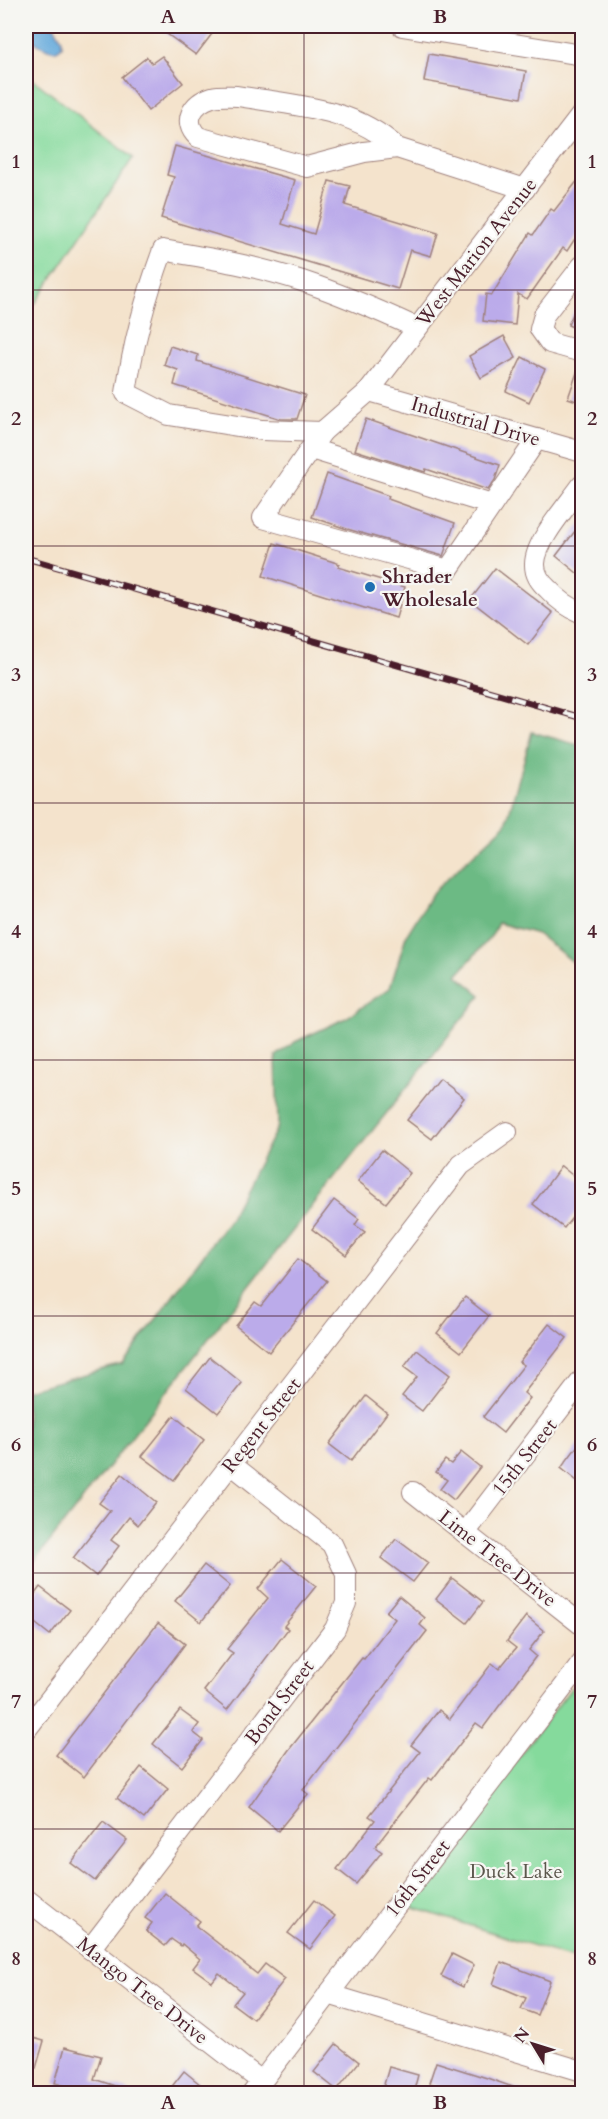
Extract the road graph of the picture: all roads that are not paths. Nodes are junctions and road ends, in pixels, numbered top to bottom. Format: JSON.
{"nodes":[{"id":1,"x":402,"y":26,"type":"edge"},
{"id":2,"x":582,"y":55,"type":"edge"},
{"id":3,"x":582,"y":114,"type":"edge"},
{"id":4,"x":397,"y":148,"type":"junction"},
{"id":5,"x":525,"y":189,"type":"junction"},
{"id":6,"x":582,"y":266,"type":"edge"},
{"id":7,"x":417,"y":328,"type":"junction"},
{"id":8,"x":582,"y":352,"type":"edge"},
{"id":9,"x":369,"y":391,"type":"junction"},
{"id":10,"x":322,"y":432,"type":"junction"},
{"id":11,"x":537,"y":439,"type":"junction"},
{"id":12,"x":311,"y":449,"type":"junction"},
{"id":13,"x":582,"y":452,"type":"edge"},
{"id":14,"x":582,"y":485,"type":"edge"},
{"id":15,"x":492,"y":505,"type":"junction"},
{"id":16,"x":582,"y":613,"type":"edge"},
{"id":17,"x":507,"y":1132,"type":"dead end"},
{"id":18,"x":582,"y":1380,"type":"edge"},
{"id":19,"x":231,"y":1464,"type":"junction"},
{"id":20,"x":413,"y":1492,"type":"dead end"},
{"id":21,"x":465,"y":1533,"type":"junction"},
{"id":22,"x":582,"y":1625,"type":"edge"},
{"id":23,"x":582,"y":1663,"type":"edge"},
{"id":24,"x":26,"y":1730,"type":"edge"},
{"id":25,"x":26,"y":1899,"type":"edge"},
{"id":26,"x":90,"y":1949,"type":"junction"},
{"id":27,"x":328,"y":1994,"type":"junction"},
{"id":28,"x":582,"y":2071,"type":"edge"},
{"id":29,"x":256,"y":2087,"type":"edge"}],
"edges":[{"from":1,"to":2,"type":"street"},
{"from":3,"to":5,"type":"street","name":"West Marion Avenue"},
{"from":4,"to":4,"type":"street"},
{"from":4,"to":5,"type":"street"},
{"from":5,"to":7,"type":"street","name":"West Marion Avenue"},
{"from":6,"to":8,"type":"street"},
{"from":7,"to":9,"type":"street","name":"West Marion Avenue"},
{"from":7,"to":10,"type":"street"},
{"from":9,"to":10,"type":"street","name":"West Marion Avenue"},
{"from":9,"to":11,"type":"street","name":"Industrial Drive"},
{"from":10,"to":12,"type":"street","name":"West Marion Avenue"},
{"from":11,"to":13,"type":"street","name":"Industrial Drive"},
{"from":11,"to":15,"type":"street"},
{"from":12,"to":15,"type":"street"},
{"from":12,"to":15,"type":"street","name":"West Marion Avenue"},
{"from":14,"to":16,"type":"street"},
{"from":17,"to":19,"type":"street","name":"Regent Street"},
{"from":18,"to":21,"type":"street","name":"15th Street"},
{"from":19,"to":24,"type":"street","name":"Regent Street"},
{"from":19,"to":26,"type":"street","name":"Bond Street"},
{"from":20,"to":21,"type":"street","name":"Lime Tree Drive"},
{"from":21,"to":22,"type":"street","name":"Lime Tree Drive"},
{"from":23,"to":27,"type":"street","name":"16th Street"},
{"from":25,"to":26,"type":"street","name":"Mango Tree Drive"},
{"from":26,"to":29,"type":"street","name":"Mango Tree Drive"},
{"from":27,"to":28,"type":"street"},
{"from":27,"to":29,"type":"street","name":"16th Street"}]}
